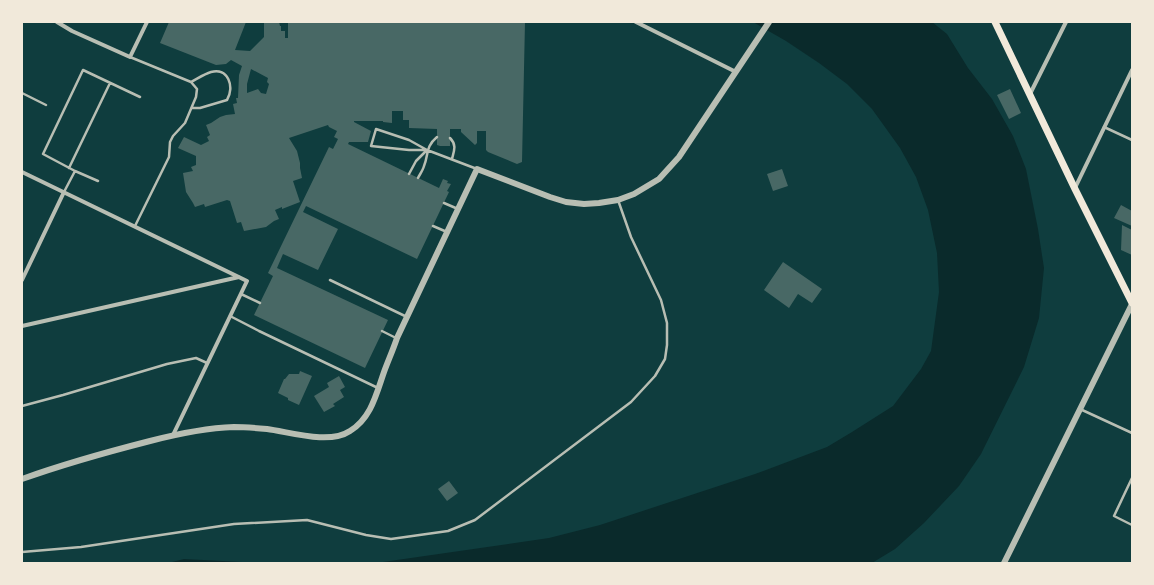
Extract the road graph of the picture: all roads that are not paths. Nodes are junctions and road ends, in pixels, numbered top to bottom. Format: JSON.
{"nodes":[{"id":1,"x":57,"y":22,"type":"edge"},
{"id":2,"x":147,"y":22,"type":"edge"},
{"id":3,"x":636,"y":22,"type":"edge"},
{"id":4,"x":769,"y":22,"type":"edge"},
{"id":5,"x":996,"y":22,"type":"edge"},
{"id":6,"x":1066,"y":22,"type":"edge"},
{"id":7,"x":130,"y":57,"type":"junction"},
{"id":8,"x":1132,"y":70,"type":"edge"},
{"id":9,"x":736,"y":72,"type":"junction"},
{"id":10,"x":191,"y":82,"type":"junction"},
{"id":11,"x":110,"y":83,"type":"junction"},
{"id":12,"x":22,"y":93,"type":"edge"},
{"id":13,"x":1030,"y":94,"type":"junction"},
{"id":14,"x":140,"y":96,"type":"dead end"},
{"id":15,"x":46,"y":105,"type":"dead end"},
{"id":16,"x":192,"y":108,"type":"junction"},
{"id":17,"x":1104,"y":128,"type":"junction"},
{"id":18,"x":437,"y":137,"type":"dead end"},
{"id":19,"x":450,"y":138,"type":"dead end"},
{"id":20,"x":1132,"y":140,"type":"edge"},
{"id":21,"x":427,"y":150,"type":"junction"},
{"id":22,"x":452,"y":159,"type":"junction"},
{"id":23,"x":69,"y":168,"type":"junction"},
{"id":24,"x":478,"y":169,"type":"junction"},
{"id":25,"x":74,"y":171,"type":"junction"},
{"id":26,"x":22,"y":172,"type":"edge"},
{"id":27,"x":409,"y":174,"type":"dead end"},
{"id":28,"x":418,"y":178,"type":"dead end"},
{"id":29,"x":98,"y":181,"type":"dead end"},
{"id":30,"x":1074,"y":188,"type":"junction"},
{"id":31,"x":64,"y":192,"type":"junction"},
{"id":32,"x":618,"y":200,"type":"junction"},
{"id":33,"x":444,"y":203,"type":"dead end"},
{"id":34,"x":458,"y":210,"type":"junction"},
{"id":35,"x":136,"y":226,"type":"junction"},
{"id":36,"x":433,"y":226,"type":"dead end"},
{"id":37,"x":448,"y":233,"type":"junction"},
{"id":38,"x":239,"y":277,"type":"junction"},
{"id":39,"x":22,"y":280,"type":"edge"},
{"id":40,"x":330,"y":280,"type":"dead end"},
{"id":41,"x":241,"y":294,"type":"junction"},
{"id":42,"x":260,"y":303,"type":"dead end"},
{"id":43,"x":1132,"y":304,"type":"edge"},
{"id":44,"x":230,"y":316,"type":"junction"},
{"id":45,"x":407,"y":318,"type":"junction"},
{"id":46,"x":22,"y":326,"type":"edge"},
{"id":47,"x":382,"y":331,"type":"dead end"},
{"id":48,"x":397,"y":338,"type":"junction"},
{"id":49,"x":207,"y":363,"type":"junction"},
{"id":50,"x":378,"y":388,"type":"junction"},
{"id":51,"x":22,"y":406,"type":"edge"},
{"id":52,"x":1080,"y":409,"type":"junction"},
{"id":53,"x":1132,"y":433,"type":"edge"},
{"id":54,"x":173,"y":435,"type":"junction"},
{"id":55,"x":1132,"y":478,"type":"edge"},
{"id":56,"x":22,"y":479,"type":"edge"},
{"id":57,"x":1132,"y":524,"type":"edge"},
{"id":58,"x":22,"y":552,"type":"edge"},
{"id":59,"x":1004,"y":563,"type":"edge"}],
"edges":[{"from":1,"to":7,"type":"street"},
{"from":2,"to":7,"type":"street"},
{"from":3,"to":9,"type":"street"},
{"from":4,"to":9,"type":"street"},
{"from":5,"to":13,"type":"main road"},
{"from":6,"to":13,"type":"street"},
{"from":7,"to":10,"type":"lane"},
{"from":8,"to":17,"type":"street"},
{"from":9,"to":32,"type":"street"},
{"from":10,"to":16,"type":"lane"},
{"from":10,"to":16,"type":"lane"},
{"from":11,"to":14,"type":"lane"},
{"from":11,"to":23,"type":"lane"},
{"from":11,"to":23,"type":"lane"},
{"from":12,"to":15,"type":"lane"},
{"from":13,"to":30,"type":"main road"},
{"from":16,"to":35,"type":"lane"},
{"from":17,"to":20,"type":"lane"},
{"from":17,"to":30,"type":"street"},
{"from":18,"to":21,"type":"lane"},
{"from":19,"to":22,"type":"lane"},
{"from":21,"to":21,"type":"lane"},
{"from":21,"to":22,"type":"lane"},
{"from":21,"to":27,"type":"lane"},
{"from":21,"to":28,"type":"lane"},
{"from":22,"to":24,"type":"lane"},
{"from":23,"to":25,"type":"lane"},
{"from":24,"to":32,"type":"street"},
{"from":24,"to":34,"type":"street"},
{"from":25,"to":29,"type":"lane"},
{"from":25,"to":31,"type":"lane"},
{"from":26,"to":31,"type":"street"},
{"from":30,"to":43,"type":"main road"},
{"from":31,"to":35,"type":"street"},
{"from":31,"to":39,"type":"street"},
{"from":32,"to":58,"type":"lane"},
{"from":33,"to":34,"type":"lane"},
{"from":34,"to":37,"type":"street"},
{"from":35,"to":38,"type":"street"},
{"from":36,"to":37,"type":"lane"},
{"from":37,"to":45,"type":"street"},
{"from":38,"to":41,"type":"street"},
{"from":38,"to":46,"type":"street"},
{"from":40,"to":45,"type":"lane"},
{"from":41,"to":42,"type":"lane"},
{"from":41,"to":44,"type":"street"},
{"from":43,"to":52,"type":"street"},
{"from":44,"to":49,"type":"street"},
{"from":44,"to":50,"type":"lane"},
{"from":45,"to":48,"type":"street"},
{"from":47,"to":48,"type":"lane"},
{"from":48,"to":50,"type":"street"},
{"from":49,"to":51,"type":"lane"},
{"from":49,"to":54,"type":"street"},
{"from":50,"to":54,"type":"street"},
{"from":52,"to":53,"type":"lane"},
{"from":52,"to":59,"type":"street"},
{"from":54,"to":56,"type":"street"},
{"from":55,"to":57,"type":"lane"}]}
